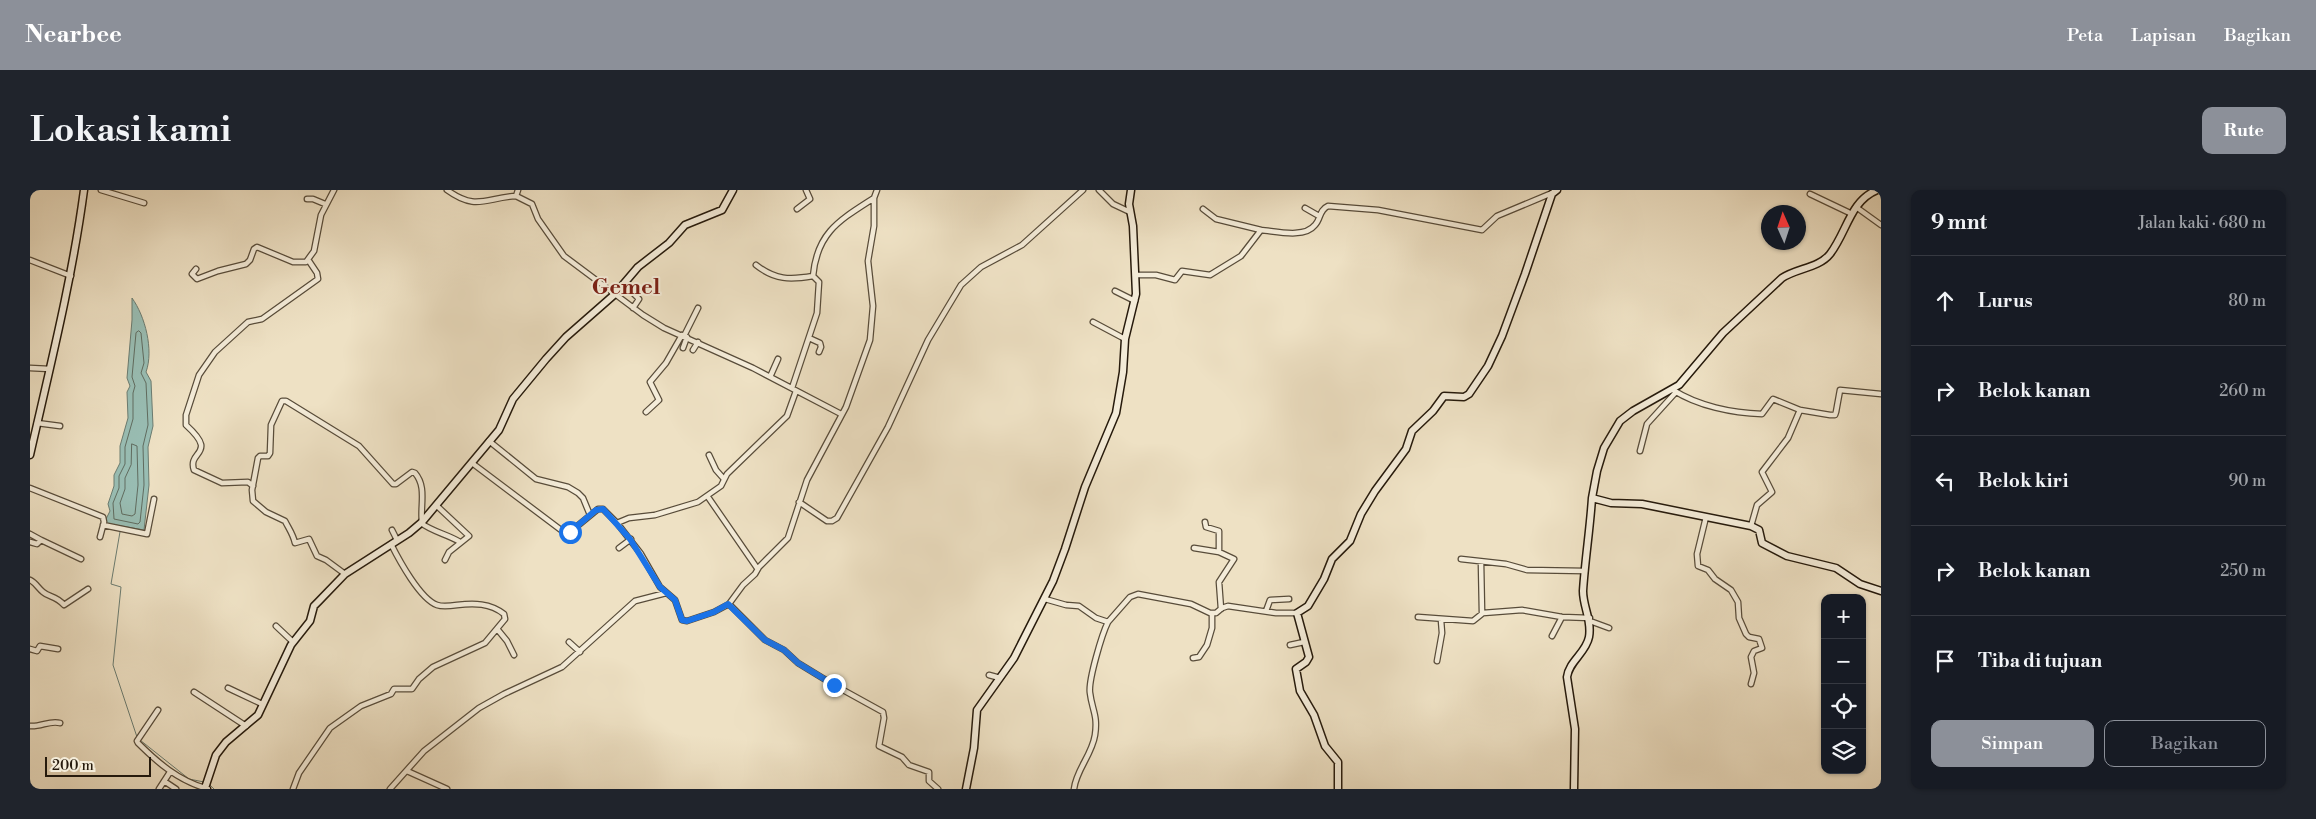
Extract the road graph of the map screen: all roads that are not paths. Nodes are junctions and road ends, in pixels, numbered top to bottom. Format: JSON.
{"nodes":[{"id":1,"x":84,"y":190,"type":"edge"},
{"id":2,"x":101,"y":190,"type":"edge"},
{"id":3,"x":334,"y":190,"type":"edge"},
{"id":4,"x":447,"y":190,"type":"edge"},
{"id":5,"x":518,"y":190,"type":"edge"},
{"id":6,"x":733,"y":190,"type":"edge"},
{"id":7,"x":806,"y":190,"type":"edge"},
{"id":8,"x":877,"y":190,"type":"edge"},
{"id":9,"x":1083,"y":190,"type":"edge"},
{"id":10,"x":1099,"y":190,"type":"edge"},
{"id":11,"x":1131,"y":190,"type":"edge"},
{"id":12,"x":1877,"y":190,"type":"edge"},
{"id":13,"x":1555,"y":191,"type":"edge"},
{"id":14,"x":1810,"y":194,"type":"dead end"},
{"id":15,"x":516,"y":196,"type":"junction"},
{"id":16,"x":874,"y":198,"type":"junction"},
{"id":17,"x":307,"y":199,"type":"dead end"},
{"id":18,"x":144,"y":203,"type":"dead end"},
{"id":19,"x":325,"y":204,"type":"junction"},
{"id":20,"x":1856,"y":207,"type":"junction"},
{"id":21,"x":1305,"y":208,"type":"dead end"},
{"id":22,"x":797,"y":209,"type":"dead end"},
{"id":23,"x":1203,"y":209,"type":"dead end"},
{"id":24,"x":1130,"y":212,"type":"junction"},
{"id":25,"x":1852,"y":214,"type":"junction"},
{"id":26,"x":1319,"y":216,"type":"junction"},
{"id":27,"x":1881,"y":225,"type":"edge"},
{"id":28,"x":1261,"y":230,"type":"junction"},
{"id":29,"x":30,"y":260,"type":"edge"},
{"id":30,"x":308,"y":261,"type":"junction"},
{"id":31,"x":756,"y":265,"type":"dead end"},
{"id":32,"x":196,"y":270,"type":"dead end"},
{"id":33,"x":1135,"y":275,"type":"junction"},
{"id":34,"x":71,"y":276,"type":"junction"},
{"id":35,"x":813,"y":276,"type":"junction"},
{"id":36,"x":1116,"y":291,"type":"dead end"},
{"id":37,"x":632,"y":292,"type":"dead end"},
{"id":38,"x":615,"y":294,"type":"junction"},
{"id":39,"x":1135,"y":301,"type":"junction"},
{"id":40,"x":633,"y":308,"type":"junction"},
{"id":41,"x":698,"y":308,"type":"dead end"},
{"id":42,"x":1093,"y":322,"type":"dead end"},
{"id":43,"x":685,"y":336,"type":"junction"},
{"id":44,"x":809,"y":338,"type":"junction"},
{"id":45,"x":1125,"y":339,"type":"junction"},
{"id":46,"x":698,"y":342,"type":"junction"},
{"id":47,"x":683,"y":348,"type":"dead end"},
{"id":48,"x":693,"y":350,"type":"dead end"},
{"id":49,"x":819,"y":352,"type":"dead end"},
{"id":50,"x":778,"y":359,"type":"dead end"},
{"id":51,"x":30,"y":368,"type":"edge"},
{"id":52,"x":50,"y":369,"type":"junction"},
{"id":53,"x":770,"y":377,"type":"junction"},
{"id":54,"x":794,"y":390,"type":"junction"},
{"id":55,"x":1675,"y":391,"type":"junction"},
{"id":56,"x":1881,"y":394,"type":"edge"},
{"id":57,"x":1800,"y":410,"type":"junction"},
{"id":58,"x":646,"y":412,"type":"dead end"},
{"id":59,"x":841,"y":414,"type":"junction"},
{"id":60,"x":37,"y":423,"type":"junction"},
{"id":61,"x":60,"y":426,"type":"dead end"},
{"id":62,"x":489,"y":441,"type":"junction"},
{"id":63,"x":1640,"y":451,"type":"dead end"},
{"id":64,"x":30,"y":455,"type":"edge"},
{"id":65,"x":709,"y":455,"type":"dead end"},
{"id":66,"x":472,"y":463,"type":"junction"},
{"id":67,"x":724,"y":479,"type":"junction"},
{"id":68,"x":253,"y":486,"type":"junction"},
{"id":69,"x":30,"y":488,"type":"edge"},
{"id":70,"x":708,"y":497,"type":"junction"},
{"id":71,"x":1592,"y":498,"type":"junction"},
{"id":72,"x":154,"y":499,"type":"dead end"},
{"id":73,"x":799,"y":502,"type":"junction"},
{"id":74,"x":437,"y":506,"type":"junction"},
{"id":75,"x":590,"y":515,"type":"junction"},
{"id":76,"x":1706,"y":517,"type":"junction"},
{"id":77,"x":422,"y":522,"type":"junction"},
{"id":78,"x":1205,"y":522,"type":"dead end"},
{"id":79,"x":617,"y":523,"type":"junction"},
{"id":80,"x":103,"y":525,"type":"junction"},
{"id":81,"x":1751,"y":526,"type":"junction"},
{"id":82,"x":392,"y":530,"type":"dead end"},
{"id":83,"x":30,"y":534,"type":"edge"},
{"id":84,"x":100,"y":537,"type":"dead end"},
{"id":85,"x":630,"y":539,"type":"junction"},
{"id":86,"x":40,"y":540,"type":"junction"},
{"id":87,"x":397,"y":540,"type":"junction"},
{"id":88,"x":30,"y":542,"type":"edge"},
{"id":89,"x":460,"y":542,"type":"junction"},
{"id":90,"x":391,"y":544,"type":"junction"},
{"id":91,"x":619,"y":548,"type":"dead end"},
{"id":92,"x":1194,"y":548,"type":"dead end"},
{"id":93,"x":1219,"y":552,"type":"junction"},
{"id":94,"x":1461,"y":558,"type":"dead end"},
{"id":95,"x":81,"y":559,"type":"dead end"},
{"id":96,"x":444,"y":560,"type":"dead end"},
{"id":97,"x":1481,"y":562,"type":"junction"},
{"id":98,"x":757,"y":568,"type":"junction"},
{"id":99,"x":1585,"y":570,"type":"junction"},
{"id":100,"x":345,"y":574,"type":"junction"},
{"id":101,"x":30,"y":580,"type":"edge"},
{"id":102,"x":88,"y":589,"type":"dead end"},
{"id":103,"x":1881,"y":591,"type":"edge"},
{"id":104,"x":666,"y":593,"type":"junction"},
{"id":105,"x":1044,"y":598,"type":"junction"},
{"id":106,"x":1289,"y":599,"type":"dead end"},
{"id":107,"x":728,"y":604,"type":"junction"},
{"id":108,"x":1221,"y":609,"type":"junction"},
{"id":109,"x":1266,"y":612,"type":"junction"},
{"id":110,"x":1212,"y":613,"type":"junction"},
{"id":111,"x":1297,"y":613,"type":"junction"},
{"id":112,"x":1482,"y":613,"type":"junction"},
{"id":113,"x":1418,"y":616,"type":"dead end"},
{"id":114,"x":1562,"y":617,"type":"junction"},
{"id":115,"x":1441,"y":620,"type":"junction"},
{"id":116,"x":1590,"y":620,"type":"junction"},
{"id":117,"x":1108,"y":622,"type":"junction"},
{"id":118,"x":276,"y":626,"type":"dead end"},
{"id":119,"x":1608,"y":628,"type":"dead end"},
{"id":120,"x":498,"y":630,"type":"junction"},
{"id":121,"x":1552,"y":636,"type":"dead end"},
{"id":122,"x":293,"y":642,"type":"junction"},
{"id":123,"x":569,"y":642,"type":"dead end"},
{"id":124,"x":1304,"y":642,"type":"junction"},
{"id":125,"x":1290,"y":645,"type":"dead end"},
{"id":126,"x":30,"y":649,"type":"edge"},
{"id":127,"x":58,"y":649,"type":"dead end"},
{"id":128,"x":580,"y":652,"type":"junction"},
{"id":129,"x":514,"y":655,"type":"dead end"},
{"id":130,"x":1193,"y":658,"type":"dead end"},
{"id":131,"x":1437,"y":661,"type":"dead end"},
{"id":132,"x":990,"y":675,"type":"dead end"},
{"id":133,"x":1000,"y":678,"type":"junction"},
{"id":134,"x":1751,"y":684,"type":"dead end"},
{"id":135,"x":228,"y":688,"type":"dead end"},
{"id":136,"x":194,"y":692,"type":"dead end"},
{"id":137,"x":262,"y":704,"type":"junction"},
{"id":138,"x":158,"y":710,"type":"dead end"},
{"id":139,"x":60,"y":723,"type":"dead end"},
{"id":140,"x":30,"y":726,"type":"edge"},
{"id":141,"x":246,"y":726,"type":"junction"},
{"id":142,"x":407,"y":771,"type":"junction"},
{"id":143,"x":170,"y":772,"type":"junction"},
{"id":144,"x":164,"y":782,"type":"junction"},
{"id":145,"x":206,"y":787,"type":"edge"},
{"id":146,"x":159,"y":789,"type":"edge"},
{"id":147,"x":176,"y":789,"type":"edge"},
{"id":148,"x":294,"y":789,"type":"edge"},
{"id":149,"x":390,"y":789,"type":"edge"},
{"id":150,"x":447,"y":789,"type":"edge"},
{"id":151,"x":938,"y":789,"type":"edge"},
{"id":152,"x":966,"y":789,"type":"edge"},
{"id":153,"x":1074,"y":789,"type":"edge"},
{"id":154,"x":1338,"y":789,"type":"edge"},
{"id":155,"x":1574,"y":789,"type":"edge"}],
"edges":[{"from":1,"to":34,"type":"street"},
{"from":2,"to":18,"type":"street"},
{"from":3,"to":19,"type":"street"},
{"from":4,"to":15,"type":"street"},
{"from":5,"to":15,"type":"street"},
{"from":6,"to":38,"type":"street"},
{"from":7,"to":22,"type":"street"},
{"from":8,"to":16,"type":"street"},
{"from":9,"to":73,"type":"street"},
{"from":10,"to":24,"type":"street"},
{"from":11,"to":24,"type":"street"},
{"from":12,"to":20,"type":"street"},
{"from":13,"to":26,"type":"street"},
{"from":13,"to":111,"type":"street"},
{"from":14,"to":25,"type":"street"},
{"from":15,"to":38,"type":"street"},
{"from":16,"to":35,"type":"street"},
{"from":16,"to":59,"type":"street"},
{"from":17,"to":19,"type":"street"},
{"from":19,"to":30,"type":"street"},
{"from":20,"to":25,"type":"street"},
{"from":20,"to":27,"type":"street"},
{"from":21,"to":26,"type":"street"},
{"from":23,"to":28,"type":"street"},
{"from":24,"to":33,"type":"street"},
{"from":25,"to":55,"type":"street"},
{"from":26,"to":28,"type":"street"},
{"from":28,"to":33,"type":"street"},
{"from":29,"to":34,"type":"street"},
{"from":30,"to":32,"type":"street"},
{"from":30,"to":68,"type":"street"},
{"from":31,"to":35,"type":"street"},
{"from":33,"to":39,"type":"street"},
{"from":34,"to":52,"type":"street"},
{"from":35,"to":44,"type":"street"},
{"from":36,"to":39,"type":"street"},
{"from":37,"to":40,"type":"street"},
{"from":38,"to":40,"type":"street"},
{"from":38,"to":62,"type":"street"},
{"from":39,"to":45,"type":"street"},
{"from":40,"to":43,"type":"street"},
{"from":41,"to":43,"type":"street"},
{"from":42,"to":45,"type":"street"},
{"from":43,"to":46,"type":"street"},
{"from":43,"to":47,"type":"street"},
{"from":43,"to":58,"type":"street"},
{"from":44,"to":49,"type":"street"},
{"from":44,"to":54,"type":"street"},
{"from":45,"to":105,"type":"street"},
{"from":46,"to":48,"type":"street"},
{"from":46,"to":53,"type":"street"},
{"from":50,"to":53,"type":"street"},
{"from":51,"to":52,"type":"street"},
{"from":52,"to":60,"type":"street"},
{"from":53,"to":54,"type":"street"},
{"from":54,"to":59,"type":"street"},
{"from":54,"to":67,"type":"street"},
{"from":55,"to":57,"type":"street"},
{"from":55,"to":63,"type":"street"},
{"from":55,"to":71,"type":"street"},
{"from":56,"to":57,"type":"street"},
{"from":57,"to":81,"type":"street"},
{"from":59,"to":73,"type":"street"},
{"from":60,"to":61,"type":"street"},
{"from":60,"to":64,"type":"street"},
{"from":62,"to":66,"type":"street"},
{"from":62,"to":75,"type":"street"},
{"from":65,"to":67,"type":"street"},
{"from":66,"to":74,"type":"street"},
{"from":66,"to":75,"type":"street"},
{"from":67,"to":70,"type":"street"},
{"from":68,"to":77,"type":"street"},
{"from":68,"to":100,"type":"street"},
{"from":69,"to":80,"type":"street"},
{"from":70,"to":79,"type":"street"},
{"from":70,"to":98,"type":"street"},
{"from":71,"to":76,"type":"street"},
{"from":71,"to":99,"type":"street"},
{"from":72,"to":80,"type":"street"},
{"from":73,"to":98,"type":"street"},
{"from":74,"to":77,"type":"street"},
{"from":74,"to":89,"type":"street"},
{"from":75,"to":79,"type":"street"},
{"from":76,"to":81,"type":"street"},
{"from":76,"to":134,"type":"street"},
{"from":77,"to":87,"type":"street"},
{"from":77,"to":89,"type":"street"},
{"from":78,"to":93,"type":"street"},
{"from":79,"to":85,"type":"street"},
{"from":80,"to":84,"type":"street"},
{"from":81,"to":103,"type":"street"},
{"from":82,"to":87,"type":"street"},
{"from":83,"to":86,"type":"street"},
{"from":85,"to":91,"type":"street"},
{"from":85,"to":104,"type":"street"},
{"from":86,"to":88,"type":"street"},
{"from":86,"to":95,"type":"street"},
{"from":87,"to":90,"type":"street"},
{"from":89,"to":96,"type":"street"},
{"from":90,"to":100,"type":"street"},
{"from":90,"to":120,"type":"street"},
{"from":92,"to":93,"type":"street"},
{"from":93,"to":108,"type":"street"},
{"from":94,"to":97,"type":"street"},
{"from":97,"to":99,"type":"street"},
{"from":97,"to":112,"type":"street"},
{"from":98,"to":107,"type":"street"},
{"from":99,"to":116,"type":"street"},
{"from":100,"to":122,"type":"street"},
{"from":101,"to":102,"type":"street"},
{"from":104,"to":107,"type":"street"},
{"from":104,"to":128,"type":"street"},
{"from":105,"to":117,"type":"street"},
{"from":105,"to":133,"type":"street"},
{"from":106,"to":109,"type":"street"},
{"from":107,"to":151,"type":"street"},
{"from":108,"to":109,"type":"street"},
{"from":108,"to":110,"type":"street"},
{"from":109,"to":111,"type":"street"},
{"from":110,"to":117,"type":"street"},
{"from":110,"to":130,"type":"street"},
{"from":111,"to":124,"type":"street"},
{"from":112,"to":114,"type":"street"},
{"from":112,"to":115,"type":"street"},
{"from":113,"to":115,"type":"street"},
{"from":114,"to":116,"type":"street"},
{"from":114,"to":121,"type":"street"},
{"from":115,"to":131,"type":"street"},
{"from":116,"to":119,"type":"street"},
{"from":116,"to":155,"type":"street"},
{"from":117,"to":153,"type":"street"},
{"from":118,"to":122,"type":"street"},
{"from":120,"to":129,"type":"street"},
{"from":120,"to":148,"type":"street"},
{"from":122,"to":137,"type":"street"},
{"from":123,"to":128,"type":"street"},
{"from":124,"to":125,"type":"street"},
{"from":124,"to":154,"type":"street"},
{"from":126,"to":127,"type":"street"},
{"from":128,"to":142,"type":"street"},
{"from":132,"to":133,"type":"street"},
{"from":133,"to":152,"type":"street"},
{"from":135,"to":137,"type":"street"},
{"from":136,"to":141,"type":"street"},
{"from":137,"to":141,"type":"street"},
{"from":138,"to":143,"type":"street"},
{"from":139,"to":140,"type":"street"},
{"from":141,"to":145,"type":"street"},
{"from":142,"to":149,"type":"street"},
{"from":142,"to":150,"type":"street"},
{"from":143,"to":144,"type":"street"},
{"from":143,"to":145,"type":"street"},
{"from":144,"to":146,"type":"street"},
{"from":144,"to":147,"type":"street"}]}
